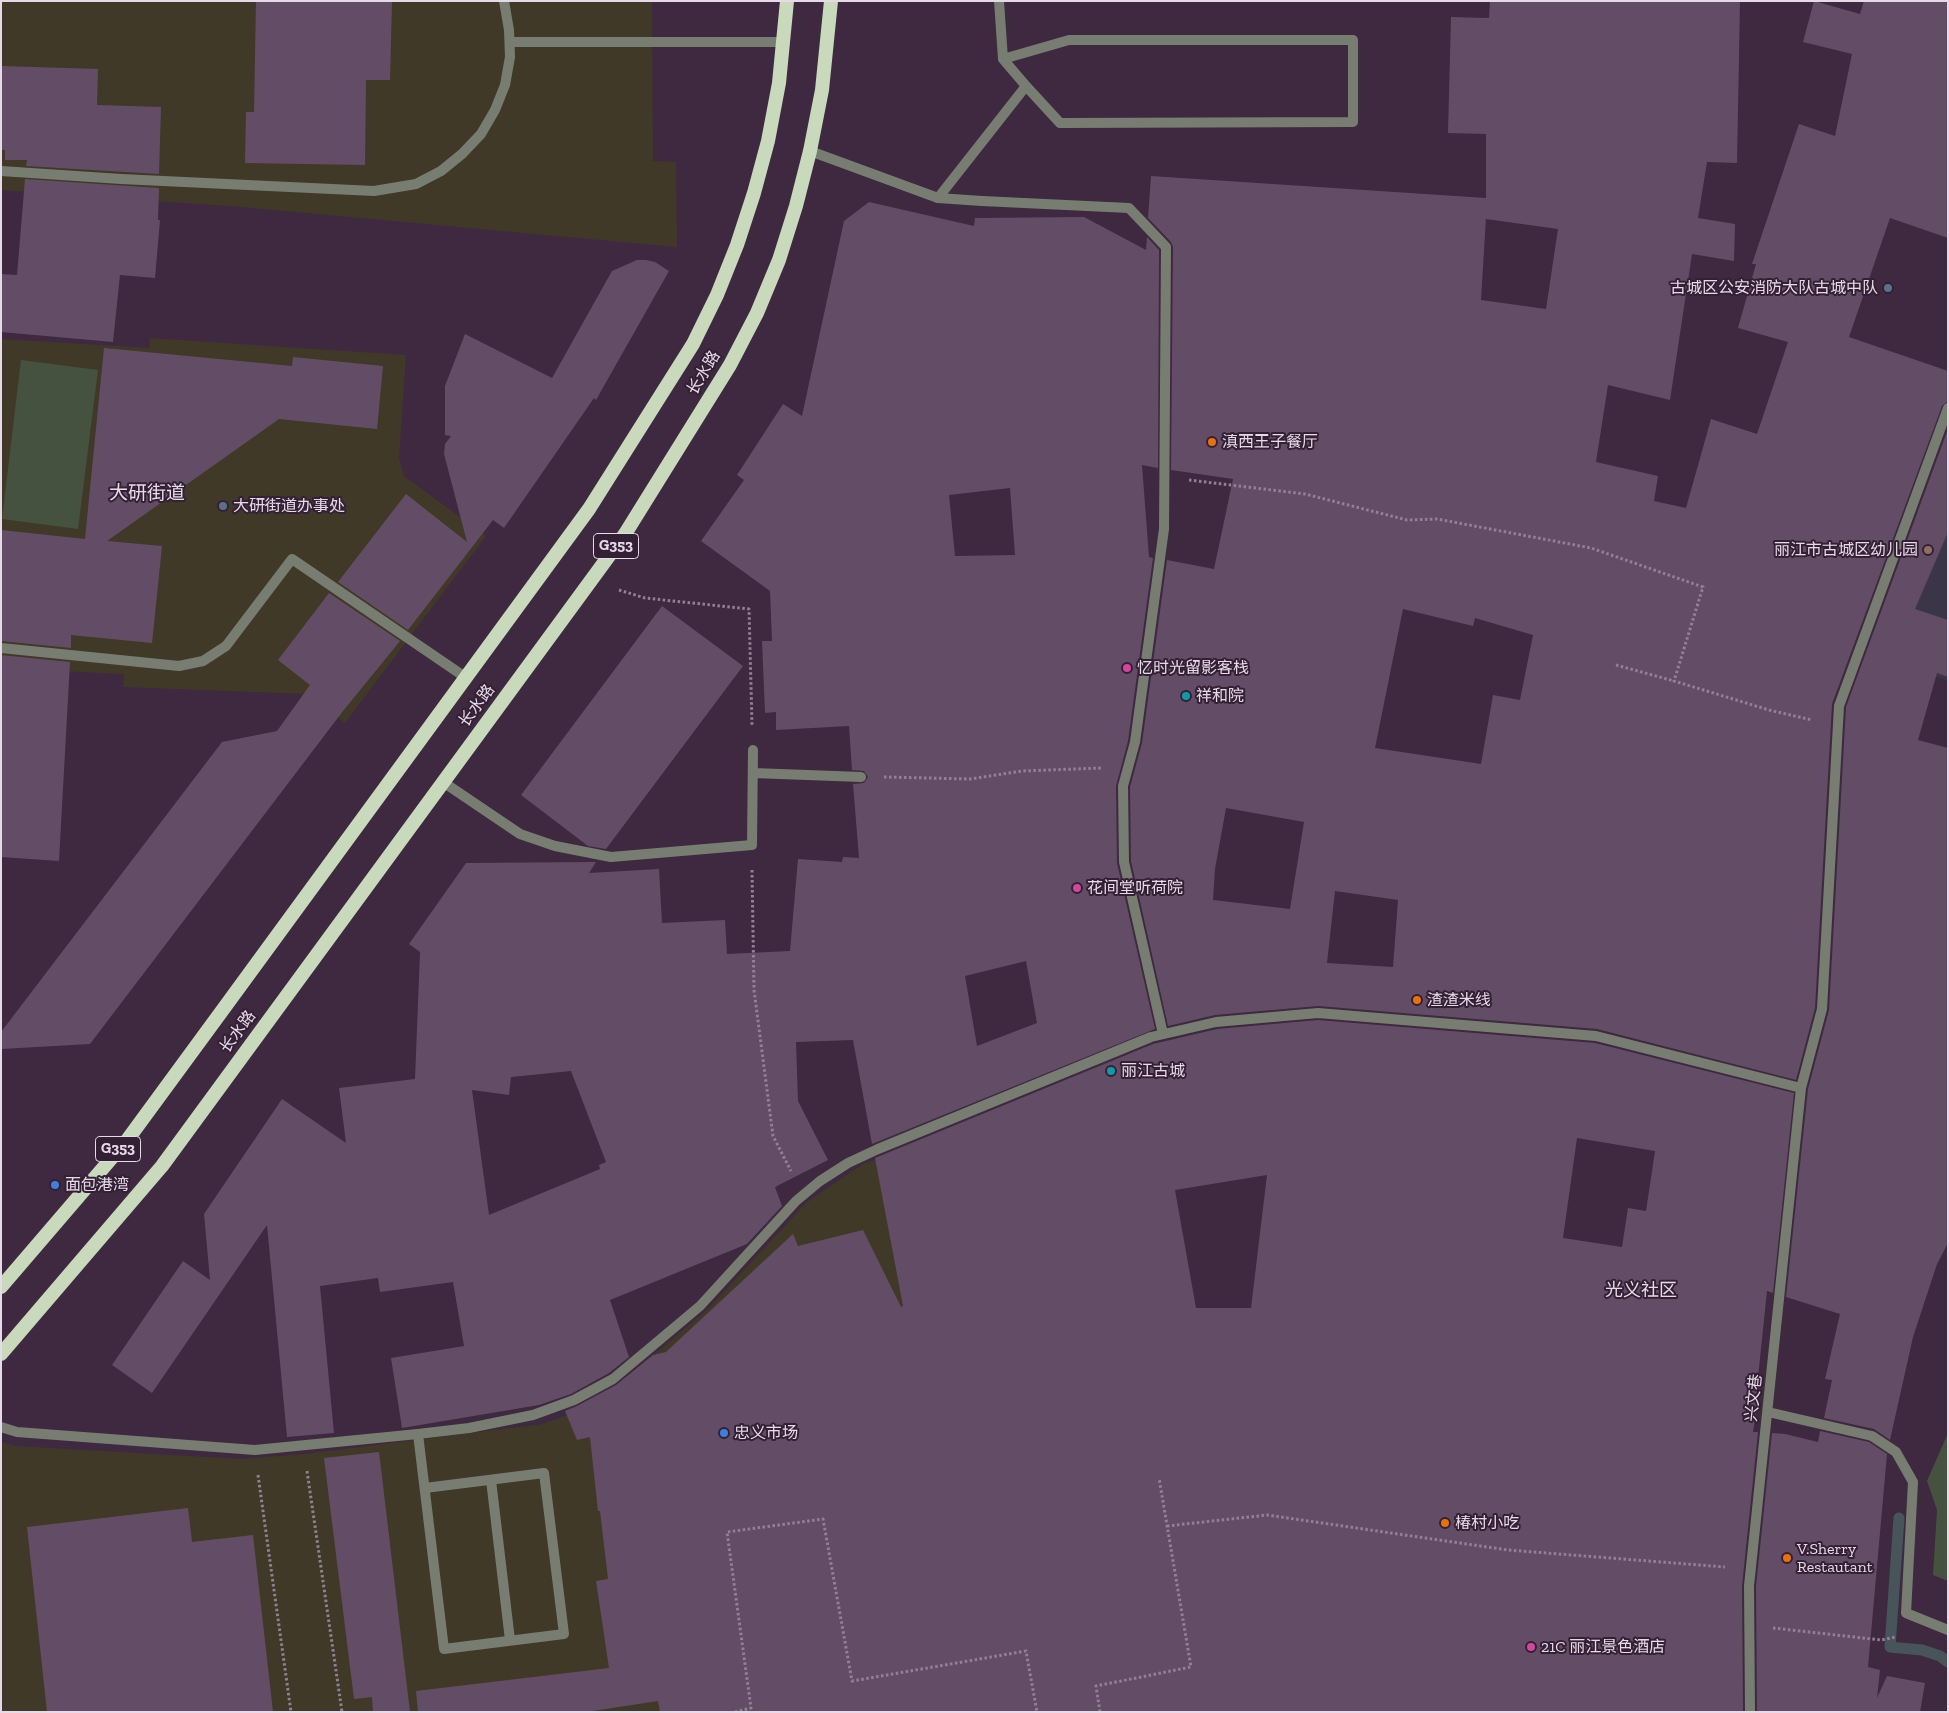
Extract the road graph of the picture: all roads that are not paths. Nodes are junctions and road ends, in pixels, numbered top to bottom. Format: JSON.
{"nodes":[{"id":1,"x":504,"y":1,"type":"edge"},
{"id":2,"x":787,"y":1,"type":"edge"},
{"id":3,"x":830,"y":1,"type":"edge"},
{"id":4,"x":999,"y":1,"type":"edge"},
{"id":5,"x":510,"y":42,"type":"junction"},
{"id":6,"x":784,"y":42,"type":"junction"},
{"id":7,"x":1003,"y":59,"type":"junction"},
{"id":8,"x":1026,"y":86,"type":"junction"},
{"id":9,"x":810,"y":151,"type":"junction"},
{"id":10,"x":1,"y":171,"type":"edge"},
{"id":11,"x":938,"y":198,"type":"junction"},
{"id":12,"x":1948,"y":408,"type":"edge"},
{"id":13,"x":1,"y":648,"type":"edge"},
{"id":14,"x":465,"y":678,"type":"junction"},
{"id":15,"x":753,"y":750,"type":"road end"},
{"id":16,"x":753,"y":774,"type":"junction"},
{"id":17,"x":861,"y":777,"type":"road end"},
{"id":18,"x":443,"y":782,"type":"junction"},
{"id":19,"x":1163,"y":1034,"type":"junction"},
{"id":20,"x":1801,"y":1088,"type":"junction"},
{"id":21,"x":1,"y":1287,"type":"edge"},
{"id":22,"x":1,"y":1354,"type":"edge"},
{"id":23,"x":1768,"y":1412,"type":"junction"},
{"id":24,"x":1,"y":1427,"type":"edge"},
{"id":25,"x":418,"y":1434,"type":"junction"},
{"id":26,"x":491,"y":1480,"type":"junction"},
{"id":27,"x":425,"y":1488,"type":"junction"},
{"id":28,"x":1948,"y":1630,"type":"edge"},
{"id":29,"x":510,"y":1640,"type":"junction"},
{"id":30,"x":1750,"y":1712,"type":"edge"}],
"edges":[{"from":1,"to":5,"type":"street"},
{"from":2,"to":6,"type":"highway","name":"长水路","number":"G353"},
{"from":3,"to":9,"type":"highway","name":"长水路","number":"G353"},
{"from":4,"to":7,"type":"street"},
{"from":5,"to":6,"type":"street"},
{"from":5,"to":10,"type":"street"},
{"from":6,"to":14,"type":"highway","name":"长水路","number":"G353"},
{"from":7,"to":8,"type":"street"},
{"from":7,"to":8,"type":"street"},
{"from":8,"to":11,"type":"street"},
{"from":9,"to":11,"type":"street"},
{"from":9,"to":18,"type":"highway","name":"长水路","number":"G353"},
{"from":11,"to":19,"type":"street"},
{"from":12,"to":20,"type":"street","name":"兴文巷"},
{"from":13,"to":14,"type":"street"},
{"from":14,"to":21,"type":"highway","name":"长水路","number":"G353"},
{"from":15,"to":16,"type":"street"},
{"from":16,"to":17,"type":"street"},
{"from":16,"to":18,"type":"street"},
{"from":18,"to":22,"type":"highway","name":"长水路","number":"G353"},
{"from":19,"to":20,"type":"street"},
{"from":19,"to":25,"type":"street"},
{"from":20,"to":23,"type":"street","name":"兴文巷"},
{"from":23,"to":28,"type":"street"},
{"from":23,"to":30,"type":"street","name":"兴文巷"},
{"from":24,"to":25,"type":"street"},
{"from":25,"to":27,"type":"street"},
{"from":26,"to":27,"type":"street"},
{"from":26,"to":29,"type":"street"},
{"from":26,"to":29,"type":"street"},
{"from":27,"to":29,"type":"street"}]}
